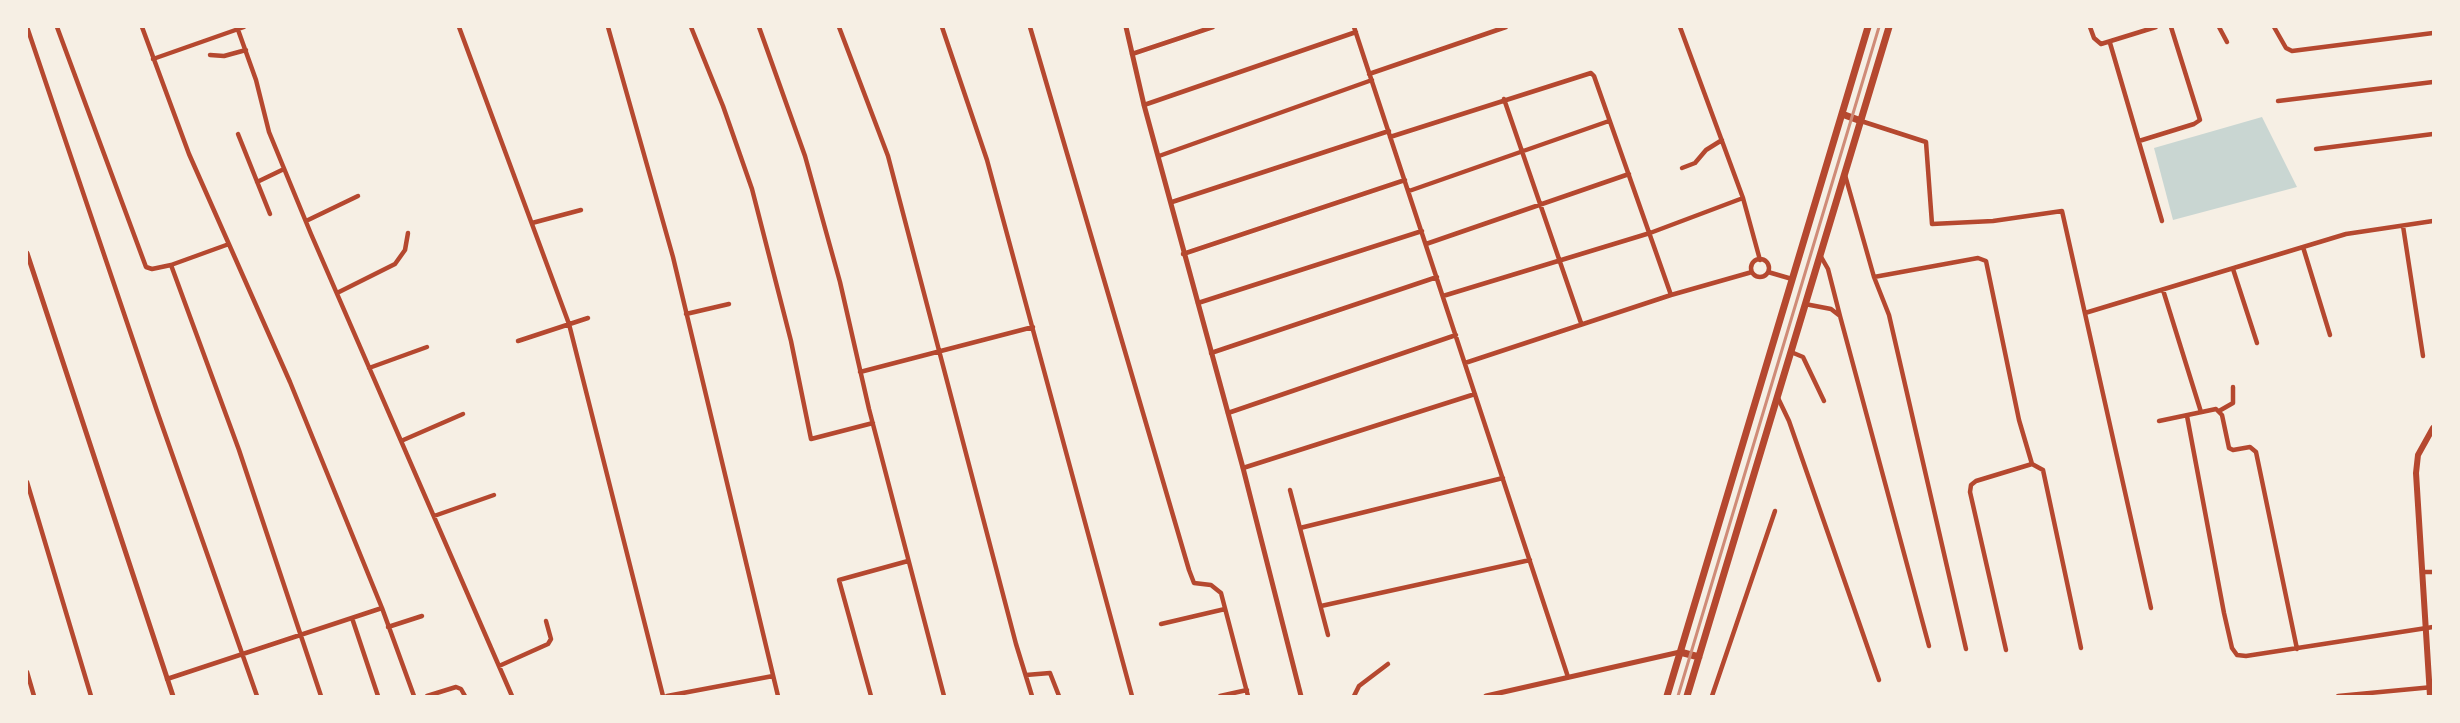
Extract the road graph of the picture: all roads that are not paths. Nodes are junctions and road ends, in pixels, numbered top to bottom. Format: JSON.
{"nodes":[{"id":1,"x":27,"y":27,"type":"edge"},
{"id":2,"x":57,"y":27,"type":"edge"},
{"id":3,"x":142,"y":27,"type":"edge"},
{"id":4,"x":244,"y":27,"type":"edge"},
{"id":5,"x":459,"y":27,"type":"edge"},
{"id":6,"x":608,"y":27,"type":"edge"},
{"id":7,"x":691,"y":27,"type":"edge"},
{"id":8,"x":759,"y":27,"type":"edge"},
{"id":9,"x":839,"y":27,"type":"edge"},
{"id":10,"x":942,"y":27,"type":"edge"},
{"id":11,"x":1030,"y":27,"type":"edge"},
{"id":12,"x":1126,"y":27,"type":"edge"},
{"id":13,"x":1213,"y":27,"type":"edge"},
{"id":14,"x":1506,"y":27,"type":"edge"},
{"id":15,"x":1680,"y":27,"type":"edge"},
{"id":16,"x":1868,"y":27,"type":"edge"},
{"id":17,"x":1889,"y":27,"type":"edge"},
{"id":18,"x":2090,"y":27,"type":"edge"},
{"id":19,"x":2156,"y":27,"type":"edge"},
{"id":20,"x":2171,"y":27,"type":"edge"},
{"id":21,"x":2218,"y":27,"type":"edge"},
{"id":22,"x":2274,"y":27,"type":"edge"},
{"id":23,"x":237,"y":28,"type":"edge"},
{"id":24,"x":1355,"y":30,"type":"edge"},
{"id":25,"x":2433,"y":33,"type":"edge"},
{"id":26,"x":2227,"y":42,"type":"dead end"},
{"id":27,"x":2110,"y":43,"type":"junction"},
{"id":28,"x":246,"y":50,"type":"junction"},
{"id":29,"x":1132,"y":54,"type":"junction"},
{"id":30,"x":210,"y":55,"type":"dead end"},
{"id":31,"x":153,"y":59,"type":"junction"},
{"id":32,"x":1370,"y":74,"type":"junction"},
{"id":33,"x":1372,"y":80,"type":"junction"},
{"id":34,"x":2433,"y":82,"type":"edge"},
{"id":35,"x":1504,"y":99,"type":"junction"},
{"id":36,"x":2278,"y":101,"type":"dead end"},
{"id":37,"x":1144,"y":105,"type":"junction"},
{"id":38,"x":1842,"y":114,"type":"junction"},
{"id":39,"x":1610,"y":121,"type":"junction"},
{"id":40,"x":1861,"y":121,"type":"junction"},
{"id":41,"x":238,"y":134,"type":"dead end"},
{"id":42,"x":1390,"y":134,"type":"junction"},
{"id":43,"x":2433,"y":134,"type":"edge"},
{"id":44,"x":1722,"y":140,"type":"junction"},
{"id":45,"x":2139,"y":141,"type":"junction"},
{"id":46,"x":2316,"y":149,"type":"dead end"},
{"id":47,"x":1522,"y":152,"type":"junction"},
{"id":48,"x":1159,"y":156,"type":"junction"},
{"id":49,"x":1682,"y":168,"type":"dead end"},
{"id":50,"x":284,"y":170,"type":"junction"},
{"id":51,"x":1629,"y":174,"type":"junction"},
{"id":52,"x":1845,"y":175,"type":"junction"},
{"id":53,"x":1405,"y":180,"type":"junction"},
{"id":54,"x":257,"y":182,"type":"junction"},
{"id":55,"x":1408,"y":191,"type":"junction"},
{"id":56,"x":358,"y":196,"type":"dead end"},
{"id":57,"x":1743,"y":198,"type":"junction"},
{"id":58,"x":1172,"y":202,"type":"junction"},
{"id":59,"x":1540,"y":204,"type":"junction"},
{"id":60,"x":581,"y":210,"type":"dead end"},
{"id":61,"x":270,"y":214,"type":"dead end"},
{"id":62,"x":2162,"y":220,"type":"dead end"},
{"id":63,"x":306,"y":221,"type":"junction"},
{"id":64,"x":2433,"y":221,"type":"edge"},
{"id":65,"x":532,"y":223,"type":"junction"},
{"id":66,"x":2403,"y":226,"type":"junction"},
{"id":67,"x":1422,"y":231,"type":"junction"},
{"id":68,"x":408,"y":233,"type":"dead end"},
{"id":69,"x":1650,"y":233,"type":"junction"},
{"id":70,"x":229,"y":244,"type":"junction"},
{"id":71,"x":1426,"y":244,"type":"junction"},
{"id":72,"x":2302,"y":247,"type":"junction"},
{"id":73,"x":27,"y":253,"type":"edge"},
{"id":74,"x":1183,"y":254,"type":"junction"},
{"id":75,"x":1820,"y":255,"type":"junction"},
{"id":76,"x":1760,"y":260,"type":"junction"},
{"id":77,"x":1560,"y":262,"type":"junction"},
{"id":78,"x":171,"y":265,"type":"junction"},
{"id":79,"x":2233,"y":269,"type":"junction"},
{"id":80,"x":1752,"y":272,"type":"junction"},
{"id":81,"x":1768,"y":272,"type":"junction"},
{"id":82,"x":1437,"y":277,"type":"junction"},
{"id":83,"x":1874,"y":277,"type":"junction"},
{"id":84,"x":1792,"y":279,"type":"junction"},
{"id":85,"x":2163,"y":290,"type":"junction"},
{"id":86,"x":337,"y":293,"type":"junction"},
{"id":87,"x":1671,"y":295,"type":"junction"},
{"id":88,"x":1443,"y":296,"type":"junction"},
{"id":89,"x":1198,"y":303,"type":"junction"},
{"id":90,"x":729,"y":304,"type":"dead end"},
{"id":91,"x":1805,"y":304,"type":"junction"},
{"id":92,"x":2085,"y":313,"type":"junction"},
{"id":93,"x":686,"y":314,"type":"junction"},
{"id":94,"x":1840,"y":316,"type":"junction"},
{"id":95,"x":588,"y":318,"type":"dead end"},
{"id":96,"x":1581,"y":323,"type":"junction"},
{"id":97,"x":568,"y":324,"type":"junction"},
{"id":98,"x":1033,"y":327,"type":"junction"},
{"id":99,"x":1456,"y":335,"type":"junction"},
{"id":100,"x":2330,"y":335,"type":"dead end"},
{"id":101,"x":518,"y":341,"type":"dead end"},
{"id":102,"x":2257,"y":343,"type":"dead end"},
{"id":103,"x":427,"y":347,"type":"dead end"},
{"id":104,"x":938,"y":351,"type":"junction"},
{"id":105,"x":1791,"y":352,"type":"junction"},
{"id":106,"x":1211,"y":353,"type":"junction"},
{"id":107,"x":2423,"y":356,"type":"dead end"},
{"id":108,"x":1465,"y":363,"type":"junction"},
{"id":109,"x":369,"y":368,"type":"junction"},
{"id":110,"x":860,"y":372,"type":"junction"},
{"id":111,"x":2233,"y":387,"type":"dead end"},
{"id":112,"x":1475,"y":394,"type":"junction"},
{"id":113,"x":1777,"y":397,"type":"junction"},
{"id":114,"x":1824,"y":401,"type":"dead end"},
{"id":115,"x":2219,"y":411,"type":"junction"},
{"id":116,"x":2201,"y":412,"type":"junction"},
{"id":117,"x":1228,"y":413,"type":"junction"},
{"id":118,"x":463,"y":414,"type":"dead end"},
{"id":119,"x":2187,"y":416,"type":"junction"},
{"id":120,"x":2159,"y":421,"type":"dead end"},
{"id":121,"x":873,"y":423,"type":"junction"},
{"id":122,"x":2432,"y":432,"type":"edge"},
{"id":123,"x":401,"y":441,"type":"junction"},
{"id":124,"x":2032,"y":464,"type":"junction"},
{"id":125,"x":1243,"y":468,"type":"junction"},
{"id":126,"x":1503,"y":478,"type":"junction"},
{"id":127,"x":27,"y":482,"type":"edge"},
{"id":128,"x":1290,"y":490,"type":"dead end"},
{"id":129,"x":495,"y":495,"type":"dead end"},
{"id":130,"x":1775,"y":511,"type":"dead end"},
{"id":131,"x":434,"y":516,"type":"junction"},
{"id":132,"x":1299,"y":528,"type":"junction"},
{"id":133,"x":1530,"y":560,"type":"junction"},
{"id":134,"x":908,"y":561,"type":"junction"},
{"id":135,"x":2422,"y":572,"type":"junction"},
{"id":136,"x":2433,"y":572,"type":"edge"},
{"id":137,"x":1321,"y":606,"type":"junction"},
{"id":138,"x":382,"y":608,"type":"junction"},
{"id":139,"x":2151,"y":608,"type":"dead end"},
{"id":140,"x":1225,"y":609,"type":"junction"},
{"id":141,"x":422,"y":616,"type":"dead end"},
{"id":142,"x":352,"y":618,"type":"junction"},
{"id":143,"x":546,"y":621,"type":"dead end"},
{"id":144,"x":1161,"y":624,"type":"dead end"},
{"id":145,"x":388,"y":627,"type":"junction"},
{"id":146,"x":2429,"y":627,"type":"edge"},
{"id":147,"x":1328,"y":635,"type":"dead end"},
{"id":148,"x":301,"y":636,"type":"junction"},
{"id":149,"x":1929,"y":646,"type":"dead end"},
{"id":150,"x":2081,"y":648,"type":"dead end"},
{"id":151,"x":1966,"y":649,"type":"dead end"},
{"id":152,"x":2297,"y":649,"type":"junction"},
{"id":153,"x":2006,"y":650,"type":"dead end"},
{"id":154,"x":1680,"y":652,"type":"junction"},
{"id":155,"x":243,"y":655,"type":"junction"},
{"id":156,"x":1699,"y":657,"type":"junction"},
{"id":157,"x":1388,"y":664,"type":"dead end"},
{"id":158,"x":499,"y":666,"type":"junction"},
{"id":159,"x":27,"y":672,"type":"edge"},
{"id":160,"x":1026,"y":675,"type":"junction"},
{"id":161,"x":773,"y":676,"type":"junction"},
{"id":162,"x":1568,"y":677,"type":"junction"},
{"id":163,"x":167,"y":679,"type":"junction"},
{"id":164,"x":1879,"y":680,"type":"dead end"},
{"id":165,"x":2431,"y":687,"type":"edge"},
{"id":166,"x":1247,"y":690,"type":"junction"},
{"id":167,"x":2348,"y":695,"type":"edge"},
{"id":168,"x":34,"y":696,"type":"edge"},
{"id":169,"x":92,"y":696,"type":"edge"},
{"id":170,"x":172,"y":696,"type":"edge"},
{"id":171,"x":257,"y":696,"type":"edge"},
{"id":172,"x":321,"y":696,"type":"edge"},
{"id":173,"x":378,"y":696,"type":"edge"},
{"id":174,"x":414,"y":696,"type":"edge"},
{"id":175,"x":427,"y":696,"type":"edge"},
{"id":176,"x":465,"y":696,"type":"edge"},
{"id":177,"x":512,"y":696,"type":"edge"},
{"id":178,"x":665,"y":696,"type":"edge"},
{"id":179,"x":778,"y":696,"type":"edge"},
{"id":180,"x":871,"y":696,"type":"edge"},
{"id":181,"x":944,"y":696,"type":"edge"},
{"id":182,"x":1032,"y":696,"type":"edge"},
{"id":183,"x":1059,"y":696,"type":"edge"},
{"id":184,"x":1132,"y":696,"type":"edge"},
{"id":185,"x":1220,"y":696,"type":"edge"},
{"id":186,"x":1248,"y":696,"type":"edge"},
{"id":187,"x":1301,"y":696,"type":"edge"},
{"id":188,"x":1354,"y":696,"type":"edge"},
{"id":189,"x":1486,"y":696,"type":"edge"},
{"id":190,"x":1667,"y":696,"type":"edge"},
{"id":191,"x":1687,"y":696,"type":"edge"},
{"id":192,"x":1712,"y":696,"type":"edge"},
{"id":193,"x":2338,"y":696,"type":"edge"},
{"id":194,"x":2430,"y":696,"type":"edge"}],
"edges":[{"from":1,"to":155,"type":"street"},
{"from":2,"to":78,"type":"street"},
{"from":3,"to":31,"type":"street"},
{"from":4,"to":23,"type":"street"},
{"from":5,"to":65,"type":"street"},
{"from":6,"to":93,"type":"street"},
{"from":7,"to":121,"type":"street"},
{"from":8,"to":110,"type":"street"},
{"from":9,"to":104,"type":"street"},
{"from":10,"to":98,"type":"street"},
{"from":11,"to":140,"type":"street"},
{"from":12,"to":29,"type":"street"},
{"from":13,"to":29,"type":"street"},
{"from":14,"to":32,"type":"street"},
{"from":15,"to":44,"type":"street"},
{"from":16,"to":38,"type":"main road"},
{"from":17,"to":40,"type":"main road"},
{"from":18,"to":27,"type":"street"},
{"from":19,"to":27,"type":"street"},
{"from":20,"to":45,"type":"street"},
{"from":21,"to":26,"type":"street"},
{"from":22,"to":25,"type":"street"},
{"from":23,"to":28,"type":"street"},
{"from":23,"to":31,"type":"street"},
{"from":24,"to":32,"type":"street"},
{"from":24,"to":37,"type":"street"},
{"from":27,"to":45,"type":"street"},
{"from":28,"to":30,"type":"street"},
{"from":28,"to":50,"type":"street"},
{"from":29,"to":37,"type":"street"},
{"from":31,"to":70,"type":"street"},
{"from":32,"to":33,"type":"street"},
{"from":33,"to":42,"type":"street"},
{"from":33,"to":48,"type":"street"},
{"from":34,"to":36,"type":"street"},
{"from":35,"to":39,"type":"street"},
{"from":35,"to":42,"type":"street"},
{"from":35,"to":47,"type":"street"},
{"from":37,"to":48,"type":"street"},
{"from":38,"to":40,"type":"main road"},
{"from":38,"to":84,"type":"main road"},
{"from":39,"to":47,"type":"street"},
{"from":39,"to":51,"type":"street"},
{"from":40,"to":52,"type":"main road"},
{"from":40,"to":92,"type":"street"},
{"from":41,"to":54,"type":"street"},
{"from":42,"to":53,"type":"street"},
{"from":42,"to":58,"type":"street"},
{"from":43,"to":46,"type":"street"},
{"from":44,"to":49,"type":"street"},
{"from":44,"to":57,"type":"street"},
{"from":45,"to":62,"type":"street"},
{"from":47,"to":55,"type":"street"},
{"from":47,"to":59,"type":"street"},
{"from":48,"to":58,"type":"street"},
{"from":50,"to":54,"type":"street"},
{"from":50,"to":63,"type":"street"},
{"from":51,"to":59,"type":"street"},
{"from":51,"to":69,"type":"street"},
{"from":52,"to":75,"type":"main road"},
{"from":52,"to":83,"type":"street"},
{"from":53,"to":55,"type":"street"},
{"from":53,"to":74,"type":"street"},
{"from":54,"to":61,"type":"street"},
{"from":55,"to":67,"type":"street"},
{"from":56,"to":63,"type":"street"},
{"from":57,"to":69,"type":"street"},
{"from":57,"to":76,"type":"street"},
{"from":58,"to":74,"type":"street"},
{"from":59,"to":71,"type":"street"},
{"from":59,"to":77,"type":"street"},
{"from":60,"to":65,"type":"street"},
{"from":63,"to":86,"type":"street"},
{"from":64,"to":66,"type":"street"},
{"from":65,"to":97,"type":"street"},
{"from":66,"to":72,"type":"street"},
{"from":66,"to":107,"type":"street"},
{"from":67,"to":71,"type":"street"},
{"from":67,"to":89,"type":"street"},
{"from":68,"to":86,"type":"street"},
{"from":69,"to":77,"type":"street"},
{"from":69,"to":87,"type":"street"},
{"from":70,"to":78,"type":"street"},
{"from":70,"to":138,"type":"street"},
{"from":71,"to":82,"type":"street"},
{"from":72,"to":79,"type":"street"},
{"from":72,"to":100,"type":"street"},
{"from":73,"to":163,"type":"street"},
{"from":74,"to":89,"type":"street"},
{"from":75,"to":91,"type":"main road"},
{"from":75,"to":94,"type":"street"},
{"from":76,"to":80,"type":"street"},
{"from":76,"to":81,"type":"street"},
{"from":77,"to":88,"type":"street"},
{"from":77,"to":96,"type":"street"},
{"from":78,"to":148,"type":"street"},
{"from":79,"to":85,"type":"street"},
{"from":79,"to":102,"type":"street"},
{"from":80,"to":81,"type":"street"},
{"from":80,"to":87,"type":"street"},
{"from":81,"to":84,"type":"street"},
{"from":82,"to":88,"type":"street"},
{"from":82,"to":106,"type":"street"},
{"from":83,"to":124,"type":"street"},
{"from":83,"to":151,"type":"street"},
{"from":84,"to":154,"type":"main road"},
{"from":85,"to":92,"type":"street"},
{"from":85,"to":116,"type":"street"},
{"from":86,"to":109,"type":"street"},
{"from":87,"to":96,"type":"street"},
{"from":88,"to":99,"type":"street"},
{"from":89,"to":106,"type":"street"},
{"from":90,"to":93,"type":"street"},
{"from":91,"to":94,"type":"street"},
{"from":91,"to":105,"type":"main road"},
{"from":92,"to":139,"type":"street"},
{"from":93,"to":161,"type":"street"},
{"from":94,"to":149,"type":"street"},
{"from":95,"to":97,"type":"street"},
{"from":96,"to":108,"type":"street"},
{"from":97,"to":101,"type":"street"},
{"from":97,"to":178,"type":"street"},
{"from":98,"to":104,"type":"street"},
{"from":98,"to":184,"type":"street"},
{"from":99,"to":108,"type":"street"},
{"from":99,"to":117,"type":"street"},
{"from":103,"to":109,"type":"street"},
{"from":104,"to":110,"type":"street"},
{"from":104,"to":160,"type":"street"},
{"from":105,"to":113,"type":"main road"},
{"from":105,"to":114,"type":"street"},
{"from":106,"to":117,"type":"street"},
{"from":108,"to":112,"type":"street"},
{"from":109,"to":123,"type":"street"},
{"from":110,"to":121,"type":"street"},
{"from":111,"to":115,"type":"street"},
{"from":112,"to":125,"type":"street"},
{"from":112,"to":126,"type":"street"},
{"from":113,"to":156,"type":"main road"},
{"from":113,"to":164,"type":"street"},
{"from":115,"to":116,"type":"street"},
{"from":115,"to":152,"type":"street"},
{"from":116,"to":119,"type":"street"},
{"from":117,"to":125,"type":"street"},
{"from":118,"to":123,"type":"street"},
{"from":119,"to":120,"type":"street"},
{"from":119,"to":152,"type":"street"},
{"from":121,"to":134,"type":"street"},
{"from":122,"to":135,"type":"main road"},
{"from":123,"to":131,"type":"street"},
{"from":124,"to":150,"type":"street"},
{"from":124,"to":153,"type":"street"},
{"from":125,"to":187,"type":"street"},
{"from":126,"to":132,"type":"street"},
{"from":126,"to":133,"type":"street"},
{"from":127,"to":169,"type":"street"},
{"from":128,"to":132,"type":"street"},
{"from":129,"to":131,"type":"street"},
{"from":130,"to":192,"type":"street"},
{"from":131,"to":158,"type":"street"},
{"from":132,"to":137,"type":"street"},
{"from":133,"to":137,"type":"street"},
{"from":133,"to":162,"type":"street"},
{"from":134,"to":180,"type":"street"},
{"from":134,"to":181,"type":"street"},
{"from":135,"to":136,"type":"street"},
{"from":135,"to":146,"type":"main road"},
{"from":137,"to":147,"type":"street"},
{"from":138,"to":142,"type":"street"},
{"from":138,"to":145,"type":"street"},
{"from":140,"to":144,"type":"street"},
{"from":140,"to":166,"type":"street"},
{"from":141,"to":145,"type":"street"},
{"from":142,"to":148,"type":"street"},
{"from":142,"to":173,"type":"street"},
{"from":143,"to":158,"type":"street"},
{"from":145,"to":174,"type":"street"},
{"from":146,"to":152,"type":"street"},
{"from":146,"to":165,"type":"main road"},
{"from":148,"to":155,"type":"street"},
{"from":148,"to":172,"type":"street"},
{"from":154,"to":156,"type":"main road"},
{"from":154,"to":162,"type":"street"},
{"from":154,"to":190,"type":"main road"},
{"from":155,"to":163,"type":"street"},
{"from":155,"to":171,"type":"street"},
{"from":156,"to":191,"type":"main road"},
{"from":157,"to":188,"type":"street"},
{"from":158,"to":177,"type":"street"},
{"from":159,"to":168,"type":"street"},
{"from":160,"to":182,"type":"street"},
{"from":160,"to":183,"type":"street"},
{"from":161,"to":178,"type":"street"},
{"from":161,"to":179,"type":"street"},
{"from":162,"to":189,"type":"street"},
{"from":163,"to":170,"type":"street"},
{"from":165,"to":167,"type":"street"},
{"from":165,"to":194,"type":"main road"},
{"from":166,"to":185,"type":"street"},
{"from":166,"to":186,"type":"street"},
{"from":167,"to":193,"type":"street"},
{"from":175,"to":176,"type":"street"}]}
